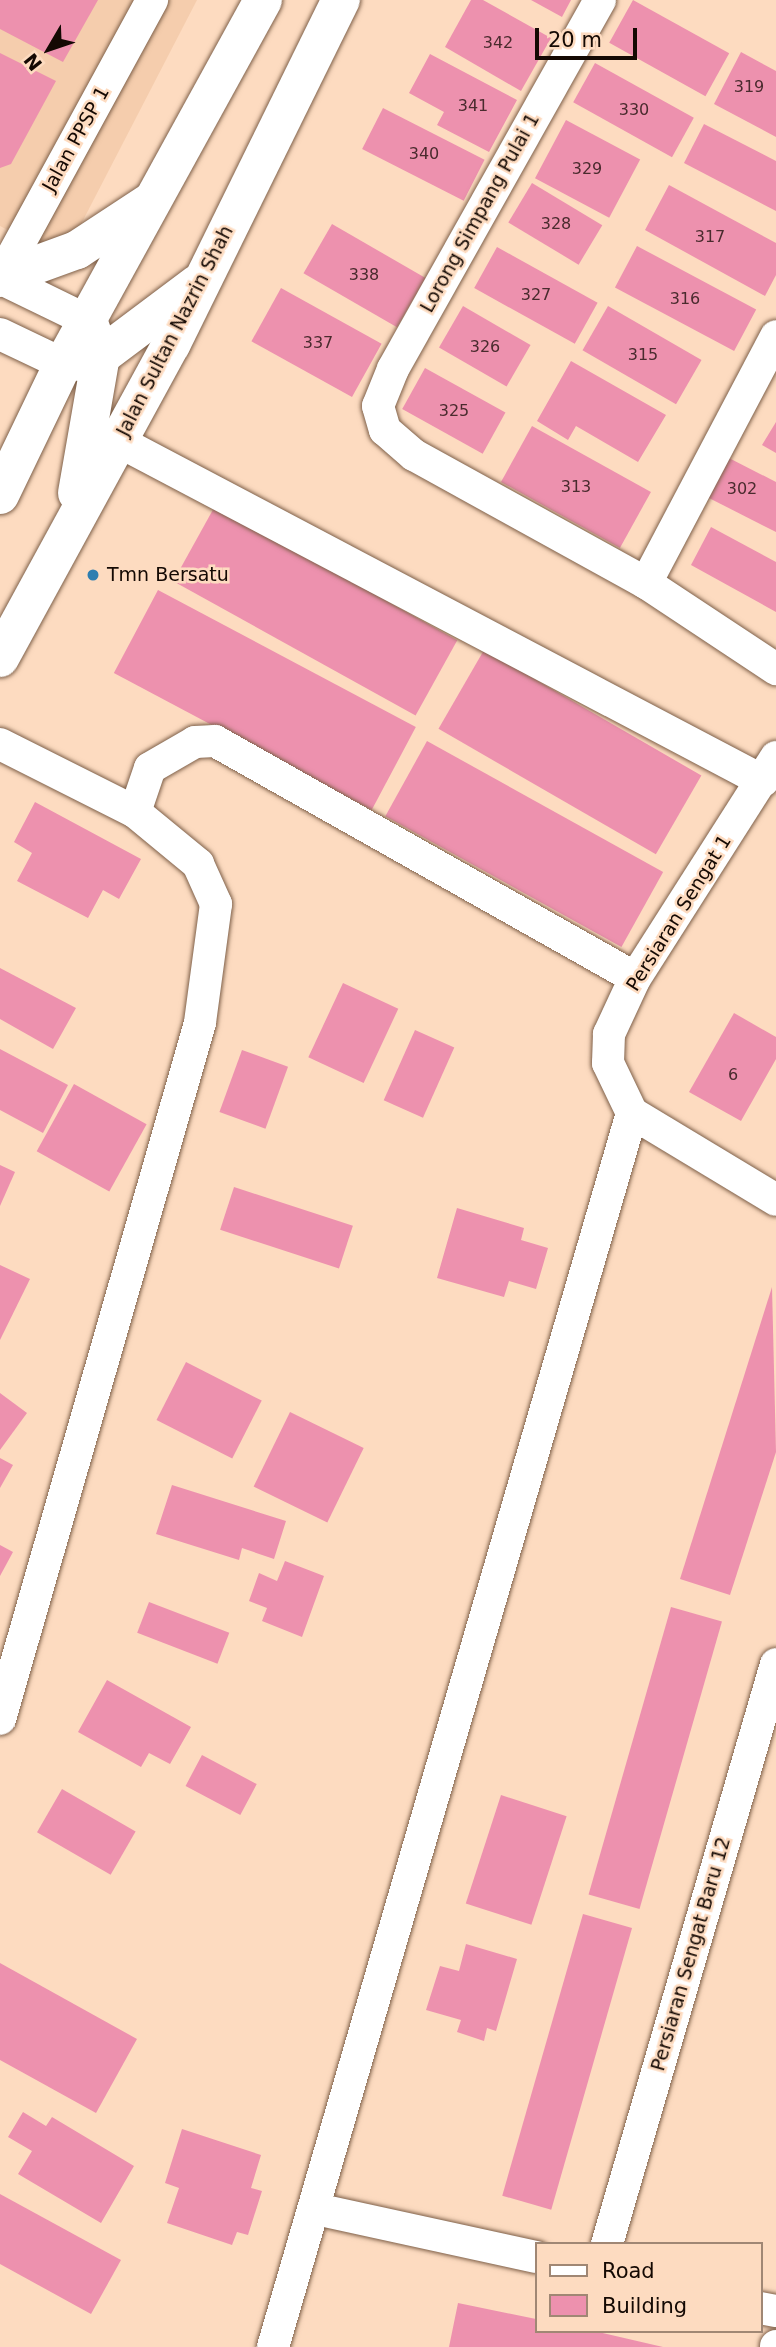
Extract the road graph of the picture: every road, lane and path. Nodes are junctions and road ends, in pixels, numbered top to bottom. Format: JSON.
{"nodes":[{"id":1,"x":152,"y":0,"type":"edge"},
{"id":2,"x":263,"y":0,"type":"edge"},
{"id":3,"x":341,"y":0,"type":"edge"},
{"id":4,"x":600,"y":0,"type":"edge"},
{"id":5,"x":158,"y":196,"type":"junction"},
{"id":6,"x":0,"y":278,"type":"edge"},
{"id":7,"x":204,"y":279,"type":"junction"},
{"id":8,"x":88,"y":321,"type":"junction"},
{"id":9,"x":0,"y":334,"type":"edge"},
{"id":10,"x":776,"y":336,"type":"edge"},
{"id":11,"x":101,"y":356,"type":"junction"},
{"id":12,"x":63,"y":363,"type":"junction"},
{"id":13,"x":118,"y":441,"type":"junction"},
{"id":14,"x":0,"y":495,"type":"edge"},
{"id":15,"x":72,"y":523,"type":"junction"},
{"id":16,"x":646,"y":583,"type":"junction"},
{"id":17,"x":0,"y":657,"type":"edge"},
{"id":18,"x":776,"y":670,"type":"edge"},
{"id":19,"x":0,"y":744,"type":"edge"},
{"id":20,"x":770,"y":769,"type":"edge"},
{"id":21,"x":135,"y":812,"type":"junction"},
{"id":22,"x":635,"y":978,"type":"junction"},
{"id":23,"x":632,"y":1113,"type":"junction"},
{"id":24,"x":776,"y":1200,"type":"edge"},
{"id":25,"x":776,"y":1664,"type":"edge"},
{"id":26,"x":0,"y":1719,"type":"edge"},
{"id":27,"x":316,"y":2209,"type":"junction"},
{"id":28,"x":608,"y":2242,"type":"edge"},
{"id":29,"x":534,"y":2257,"type":"edge"},
{"id":30,"x":273,"y":2347,"type":"edge"}],
"edges":[{"from":1,"to":6,"type":"street","name":"Jalan PPSP 1"},
{"from":2,"to":5,"type":"highway"},
{"from":3,"to":7,"type":"highway","name":"Jalan Sultan Nazrin Shah"},
{"from":4,"to":16,"type":"street","name":"Lorong Simpang Pulai 1"},
{"from":5,"to":6,"type":"highway"},
{"from":5,"to":8,"type":"highway"},
{"from":6,"to":8,"type":"street"},
{"from":7,"to":11,"type":"highway"},
{"from":7,"to":13,"type":"highway","name":"Jalan Sultan Nazrin Shah"},
{"from":8,"to":11,"type":"highway"},
{"from":8,"to":12,"type":"highway"},
{"from":9,"to":12,"type":"street"},
{"from":10,"to":16,"type":"street"},
{"from":11,"to":12,"type":"highway"},
{"from":11,"to":15,"type":"highway"},
{"from":12,"to":14,"type":"highway"},
{"from":13,"to":15,"type":"highway","name":"Jalan Sultan Nazrin Shah"},
{"from":13,"to":20,"type":"street"},
{"from":15,"to":17,"type":"highway","name":"Jalan Sultan Nazrin Shah"},
{"from":16,"to":18,"type":"street"},
{"from":19,"to":21,"type":"street"},
{"from":20,"to":22,"type":"street","name":"Persiaran Sengat 1"},
{"from":21,"to":22,"type":"street"},
{"from":21,"to":26,"type":"street"},
{"from":22,"to":23,"type":"street","name":"Persiaran Sengat 1"},
{"from":23,"to":24,"type":"street"},
{"from":23,"to":27,"type":"street"},
{"from":25,"to":28,"type":"street","name":"Persiaran Sengat Baru 12"},
{"from":27,"to":29,"type":"street"},
{"from":27,"to":30,"type":"street"}]}
